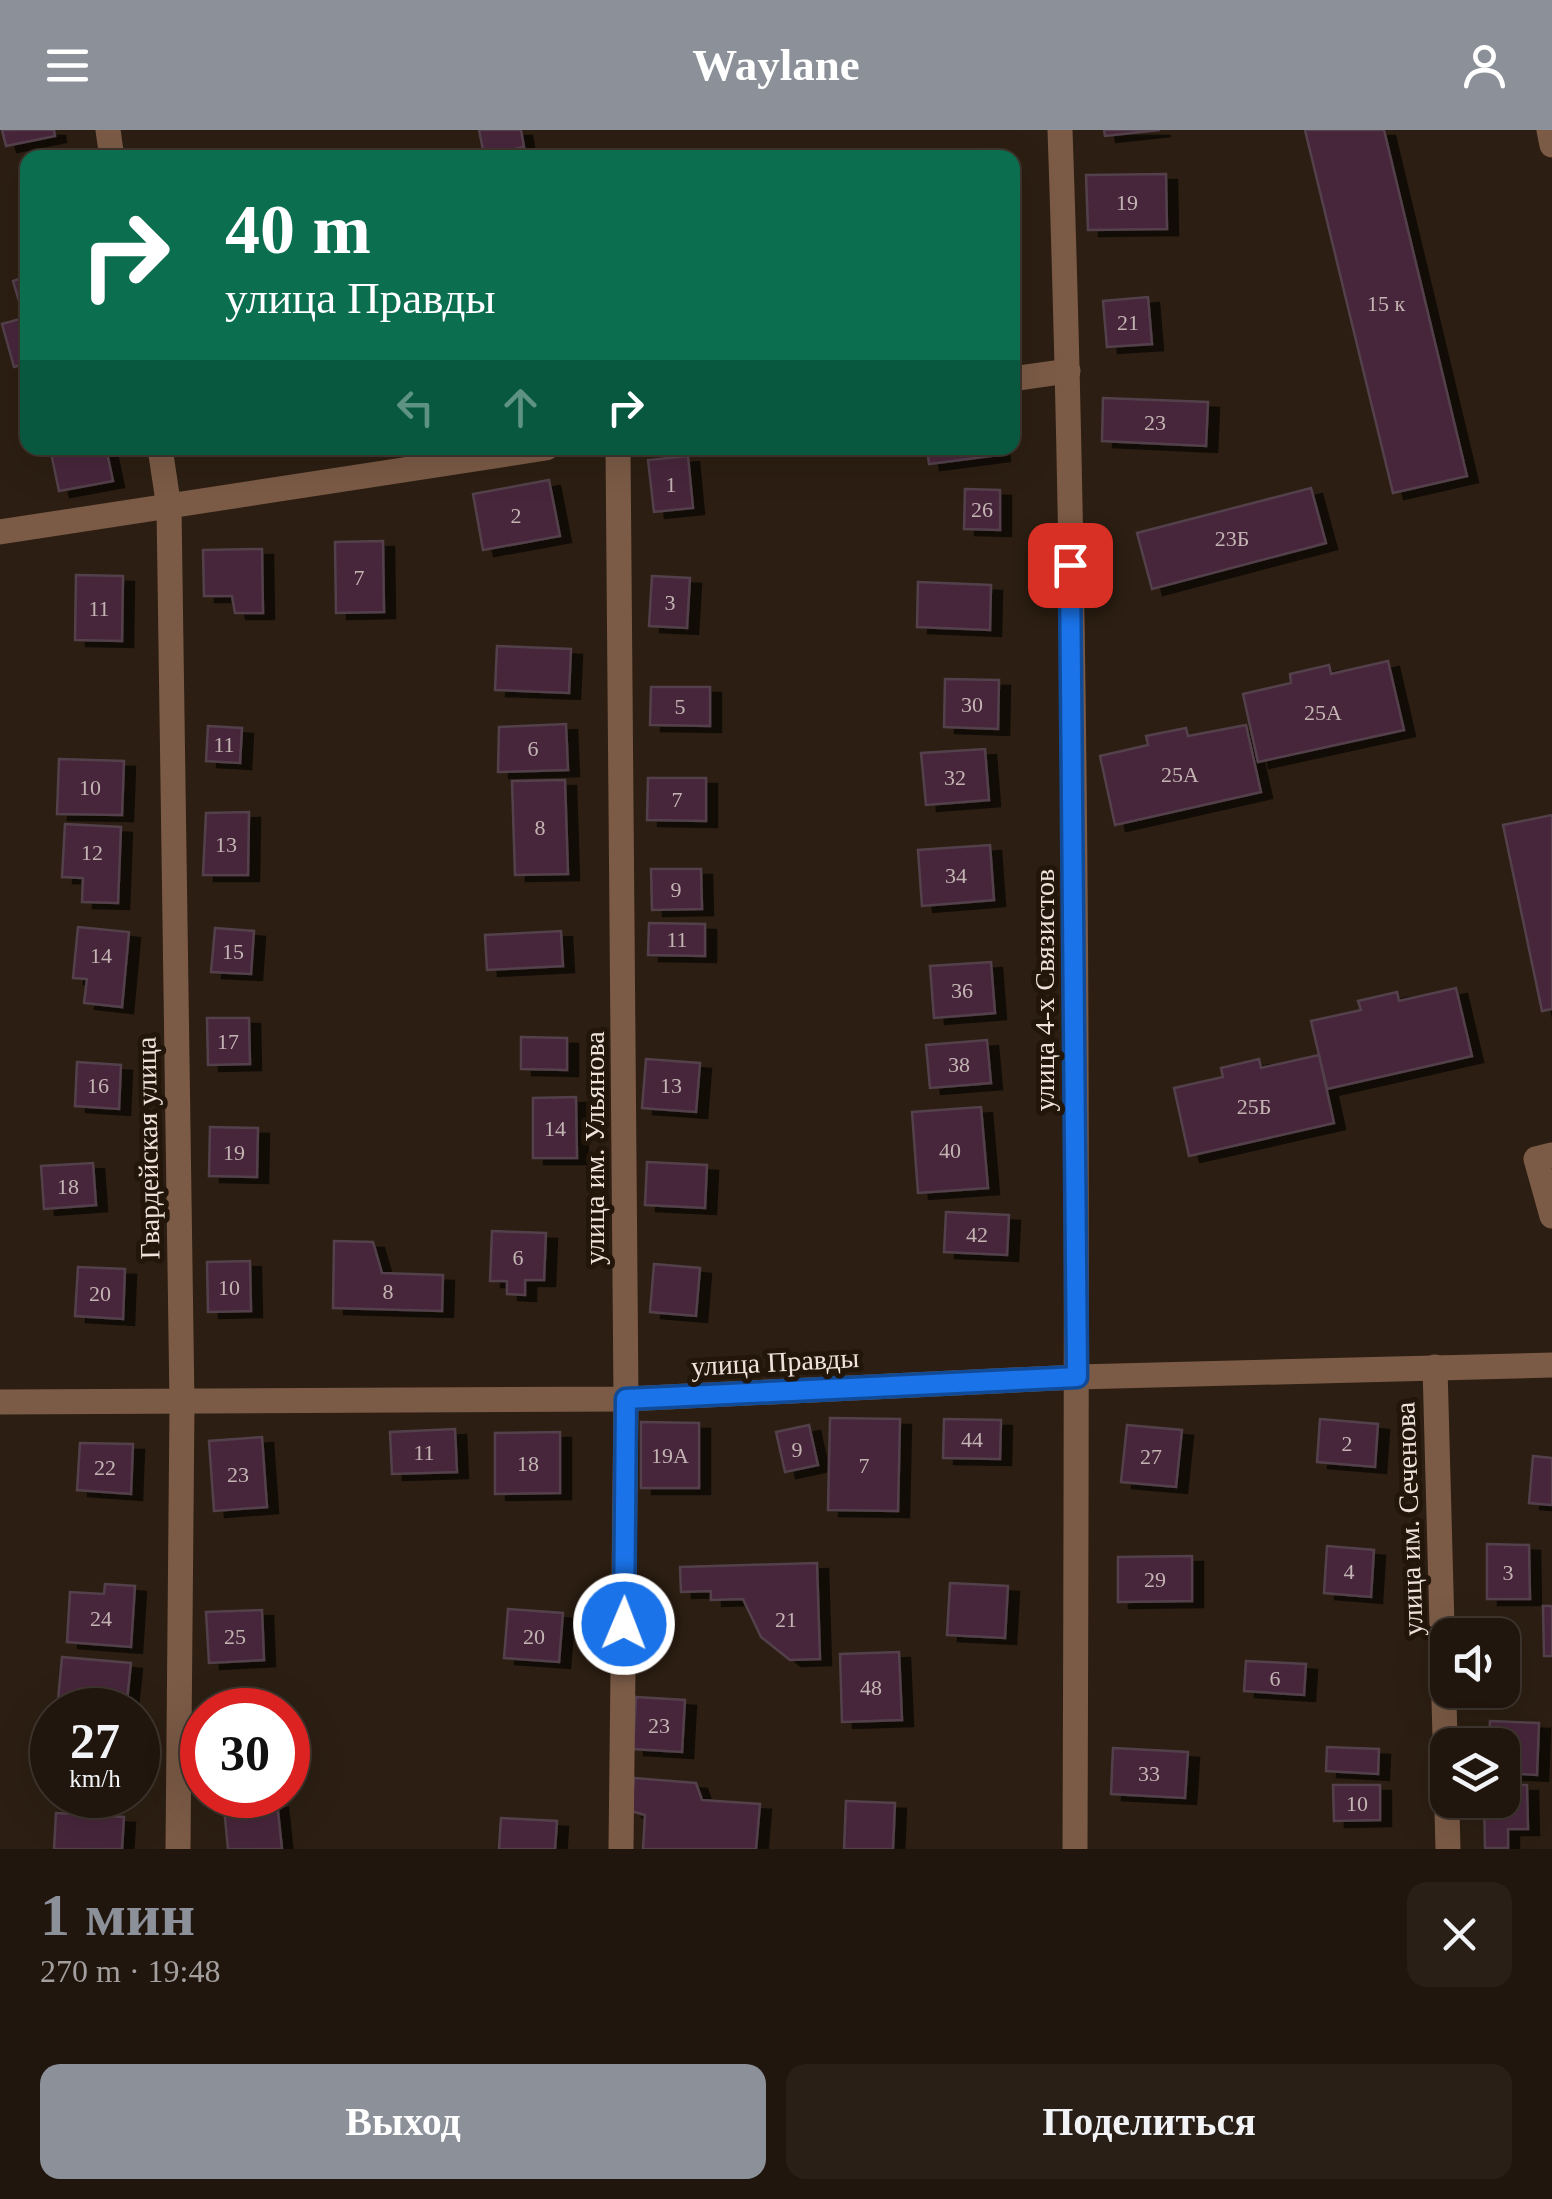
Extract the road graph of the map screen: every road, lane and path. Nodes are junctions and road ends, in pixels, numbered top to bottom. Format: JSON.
{"nodes":[{"id":1,"x":1060,"y":130,"type":"edge"},
{"id":2,"x":1548,"y":130,"type":"edge"},
{"id":3,"x":1552,"y":144,"type":"edge"},
{"id":4,"x":1068,"y":372,"type":"junction"},
{"id":5,"x":1020,"y":379,"type":"edge"},
{"id":6,"x":161,"y":455,"type":"edge"},
{"id":7,"x":502,"y":455,"type":"edge"},
{"id":8,"x":618,"y":455,"type":"edge"},
{"id":9,"x":170,"y":508,"type":"junction"},
{"id":10,"x":0,"y":532,"type":"edge"},
{"id":11,"x":1552,"y":1155,"type":"edge"},
{"id":12,"x":1552,"y":1216,"type":"edge"},
{"id":13,"x":1552,"y":1365,"type":"edge"},
{"id":14,"x":1435,"y":1367,"type":"junction"},
{"id":15,"x":1077,"y":1377,"type":"junction"},
{"id":16,"x":626,"y":1399,"type":"junction"},
{"id":17,"x":0,"y":1402,"type":"edge"},
{"id":18,"x":182,"y":1404,"type":"junction"},
{"id":19,"x":178,"y":1849,"type":"edge"},
{"id":20,"x":622,"y":1849,"type":"edge"},
{"id":21,"x":1075,"y":1849,"type":"edge"},
{"id":22,"x":1448,"y":1849,"type":"edge"}],
"edges":[{"from":1,"to":4,"type":"street","name":"улица 4-х Связистов"},
{"from":2,"to":3,"type":"street"},
{"from":4,"to":5,"type":"street"},
{"from":4,"to":15,"type":"street","name":"улица 4-х Связистов"},
{"from":6,"to":9,"type":"street","name":"Гвардейская улица"},
{"from":7,"to":9,"type":"street"},
{"from":8,"to":16,"type":"street","name":"улица им. Ульянова"},
{"from":9,"to":10,"type":"street"},
{"from":9,"to":18,"type":"street","name":"Гвардейская улица"},
{"from":11,"to":12,"type":"street"},
{"from":13,"to":14,"type":"street","name":"улица Правды"},
{"from":14,"to":15,"type":"street","name":"улица Правды"},
{"from":14,"to":22,"type":"street","name":"улица им. Сеченова"},
{"from":15,"to":16,"type":"street","name":"улица Правды"},
{"from":15,"to":21,"type":"street","name":"улица 4-х Связистов"},
{"from":16,"to":18,"type":"street","name":"улица Правды"},
{"from":16,"to":20,"type":"street","name":"улица им. Ульянова"},
{"from":17,"to":18,"type":"street","name":"улица Правды"},
{"from":18,"to":19,"type":"street","name":"Гвардейская улица"}]}
